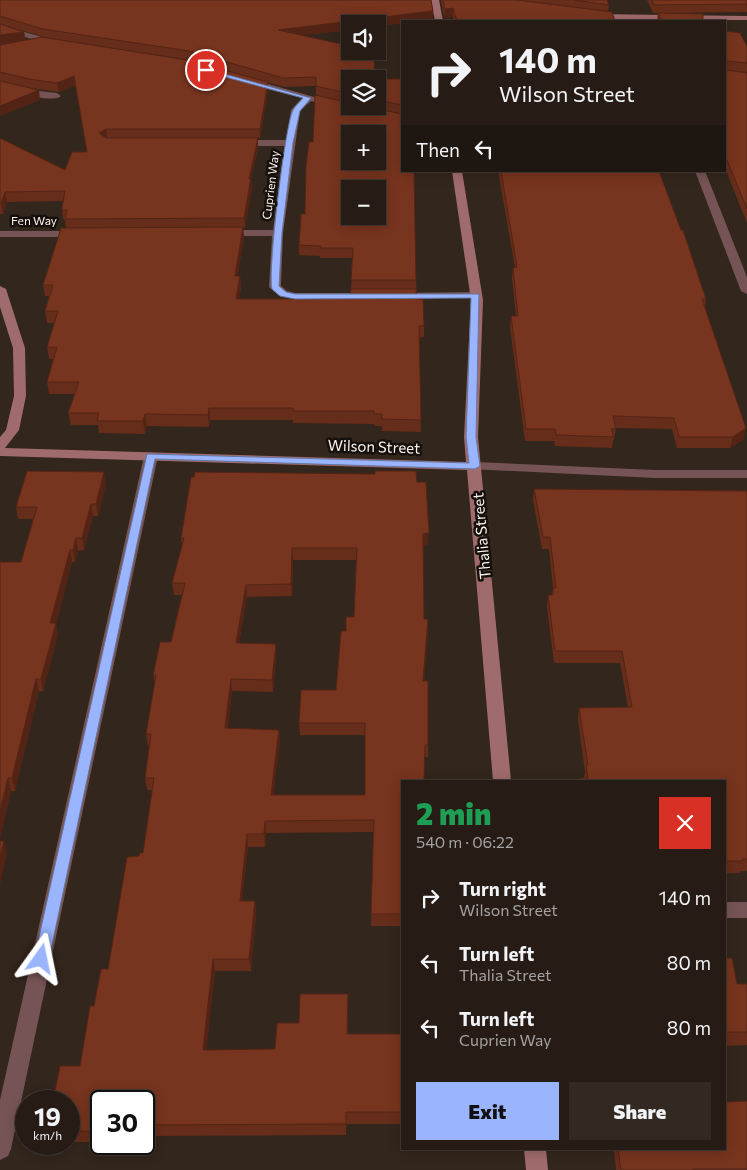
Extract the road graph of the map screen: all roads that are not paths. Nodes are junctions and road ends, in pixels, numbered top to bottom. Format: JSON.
{"nodes":[{"id":1,"x":435,"y":0,"type":"edge"},
{"id":2,"x":584,"y":15,"type":"edge"},
{"id":3,"x":747,"y":18,"type":"edge"},
{"id":4,"x":439,"y":20,"type":"edge"},
{"id":5,"x":0,"y":27,"type":"edge"},
{"id":6,"x":43,"y":41,"type":"junction"},
{"id":7,"x":26,"y":44,"type":"edge"},
{"id":8,"x":59,"y":44,"type":"edge"},
{"id":9,"x":244,"y":80,"type":"edge"},
{"id":10,"x":0,"y":85,"type":"edge"},
{"id":11,"x":57,"y":96,"type":"edge"},
{"id":12,"x":308,"y":98,"type":"junction"},
{"id":13,"x":341,"y":105,"type":"edge"},
{"id":14,"x":232,"y":143,"type":"edge"},
{"id":15,"x":290,"y":143,"type":"junction"},
{"id":16,"x":457,"y":172,"type":"edge"},
{"id":17,"x":700,"y":172,"type":"edge"},
{"id":18,"x":208,"y":233,"type":"edge"},
{"id":19,"x":278,"y":233,"type":"junction"},
{"id":20,"x":0,"y":234,"type":"edge"},
{"id":21,"x":89,"y":234,"type":"edge"},
{"id":22,"x":0,"y":289,"type":"edge"},
{"id":23,"x":747,"y":291,"type":"edge"},
{"id":24,"x":476,"y":295,"type":"junction"},
{"id":25,"x":0,"y":446,"type":"edge"},
{"id":26,"x":0,"y":452,"type":"edge"},
{"id":27,"x":150,"y":456,"type":"junction"},
{"id":28,"x":475,"y":466,"type":"junction"},
{"id":29,"x":747,"y":474,"type":"edge"},
{"id":30,"x":502,"y":780,"type":"edge"},
{"id":31,"x":726,"y":910,"type":"edge"},
{"id":32,"x":747,"y":910,"type":"edge"},
{"id":33,"x":0,"y":1149,"type":"edge"},
{"id":34,"x":535,"y":1150,"type":"edge"},
{"id":35,"x":537,"y":1170,"type":"edge"}],
"edges":[{"from":1,"to":4,"type":"street"},
{"from":2,"to":3,"type":"street"},
{"from":5,"to":6,"type":"street"},
{"from":6,"to":7,"type":"street"},
{"from":6,"to":8,"type":"street"},
{"from":9,"to":12,"type":"street"},
{"from":10,"to":11,"type":"street"},
{"from":12,"to":13,"type":"street"},
{"from":12,"to":15,"type":"street","name":"Cuprien Way"},
{"from":14,"to":15,"type":"street"},
{"from":15,"to":19,"type":"street","name":"Cuprien Way"},
{"from":16,"to":24,"type":"street","name":"Thalia Street"},
{"from":17,"to":23,"type":"street"},
{"from":18,"to":19,"type":"street"},
{"from":19,"to":24,"type":"street","name":"Cuprien Way"},
{"from":20,"to":21,"type":"street","name":"Fen Way"},
{"from":22,"to":25,"type":"street"},
{"from":24,"to":28,"type":"street","name":"Thalia Street"},
{"from":26,"to":27,"type":"street","name":"Wilson Street"},
{"from":27,"to":28,"type":"street","name":"Wilson Street"},
{"from":27,"to":33,"type":"street"},
{"from":28,"to":29,"type":"street","name":"Wilson Street"},
{"from":28,"to":30,"type":"street","name":"Thalia Street"},
{"from":31,"to":32,"type":"street"},
{"from":34,"to":35,"type":"street"}]}
